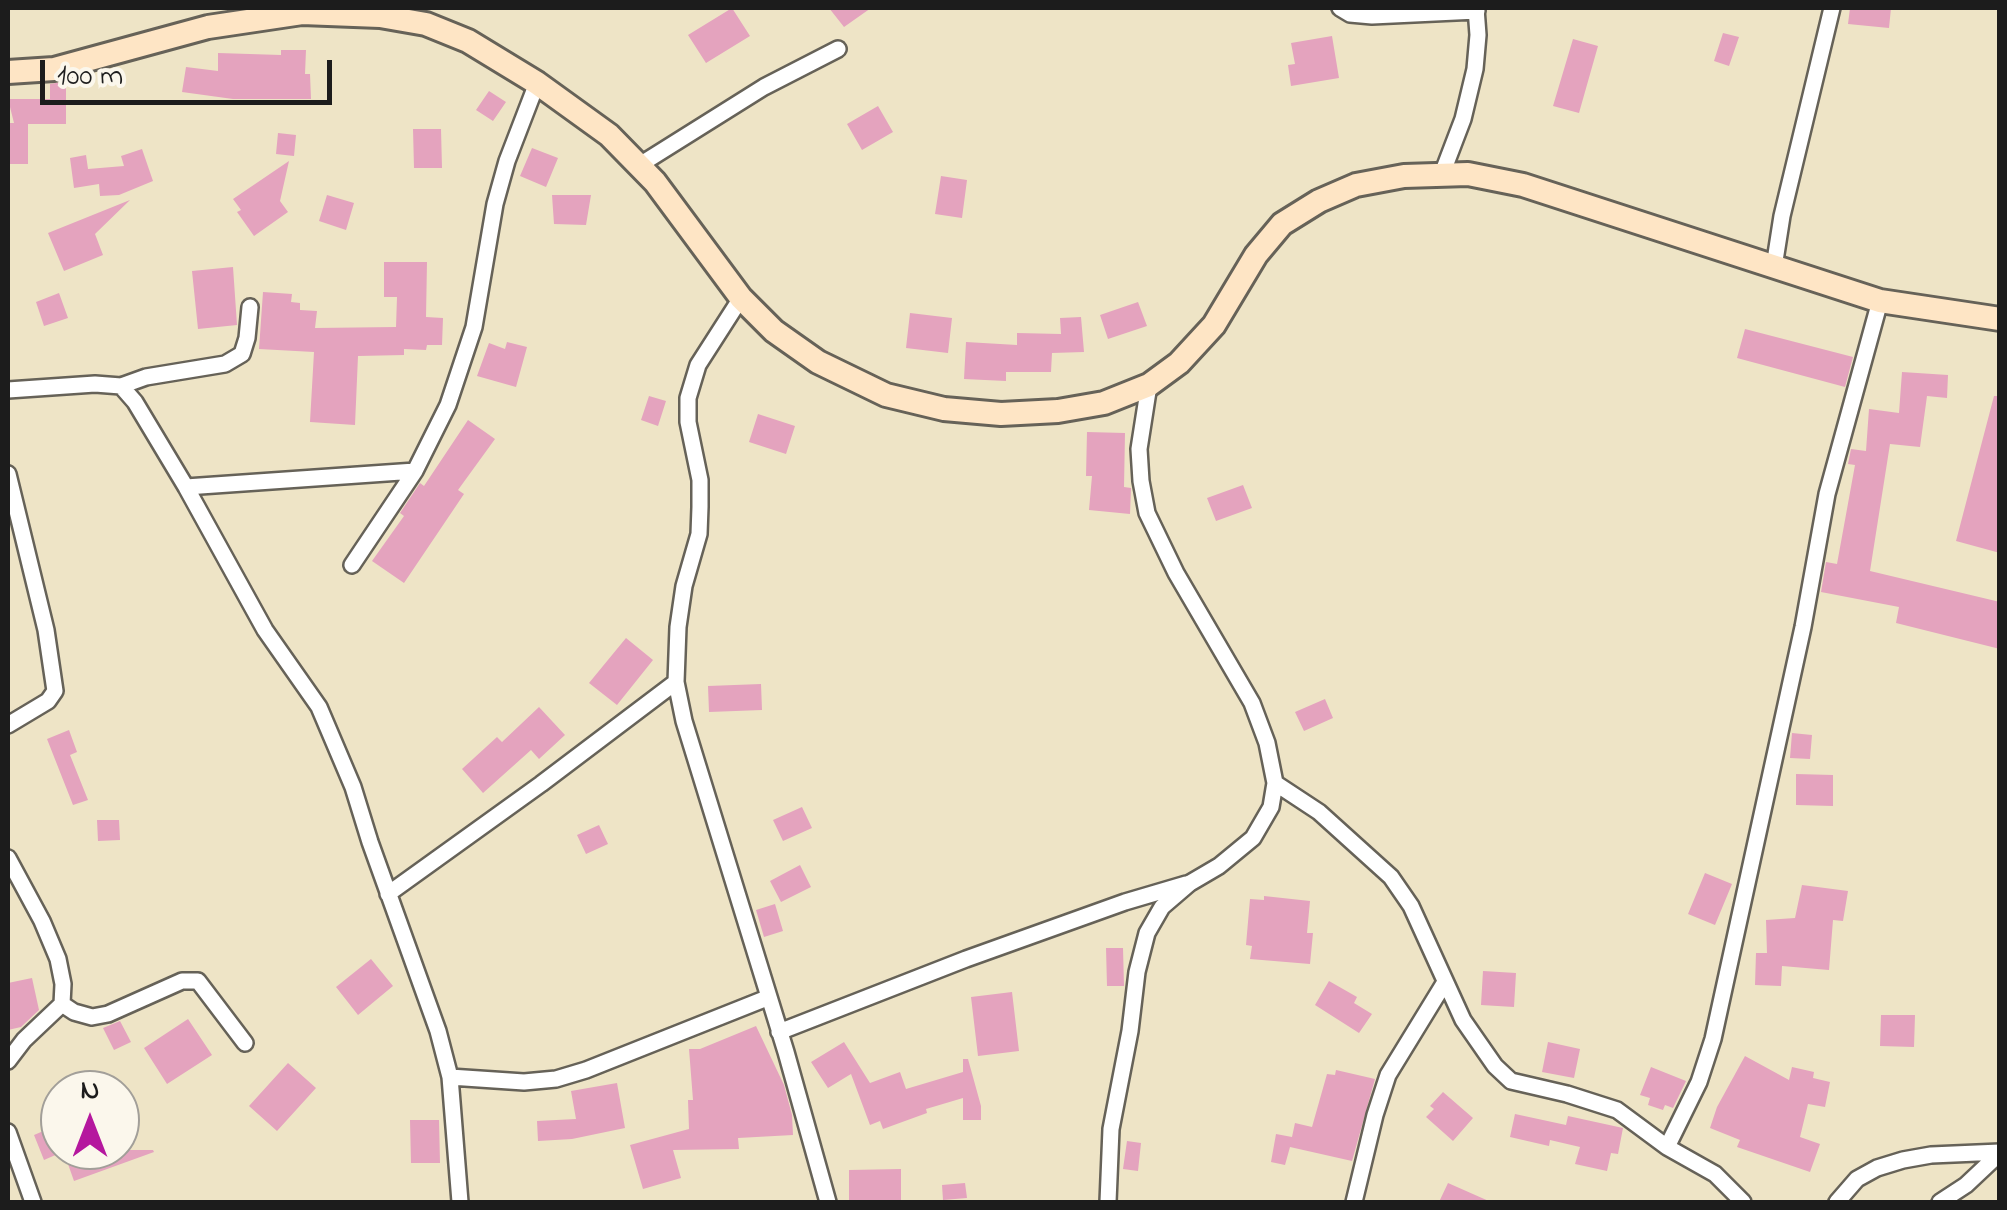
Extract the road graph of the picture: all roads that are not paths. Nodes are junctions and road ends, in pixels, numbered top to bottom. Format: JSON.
{"nodes":[{"id":1,"x":1340,"y":8,"type":"edge"},
{"id":2,"x":1832,"y":8,"type":"edge"},
{"id":3,"x":1476,"y":9,"type":"edge"},
{"id":4,"x":380,"y":12,"type":"edge"},
{"id":5,"x":249,"y":14,"type":"edge"},
{"id":6,"x":838,"y":50,"type":"dead end"},
{"id":7,"x":8,"y":72,"type":"edge"},
{"id":8,"x":536,"y":83,"type":"junction"},
{"id":9,"x":638,"y":166,"type":"junction"},
{"id":10,"x":1442,"y":174,"type":"junction"},
{"id":11,"x":1774,"y":268,"type":"junction"},
{"id":12,"x":740,"y":298,"type":"junction"},
{"id":13,"x":1880,"y":301,"type":"junction"},
{"id":14,"x":250,"y":307,"type":"dead end"},
{"id":15,"x":2000,"y":319,"type":"edge"},
{"id":16,"x":1150,"y":385,"type":"junction"},
{"id":17,"x":122,"y":386,"type":"junction"},
{"id":18,"x":8,"y":390,"type":"edge"},
{"id":19,"x":416,"y":471,"type":"junction"},
{"id":20,"x":8,"y":474,"type":"edge"},
{"id":21,"x":186,"y":487,"type":"junction"},
{"id":22,"x":352,"y":565,"type":"dead end"},
{"id":23,"x":676,"y":682,"type":"junction"},
{"id":24,"x":8,"y":726,"type":"edge"},
{"id":25,"x":1275,"y":782,"type":"junction"},
{"id":26,"x":8,"y":858,"type":"edge"},
{"id":27,"x":1190,"y":883,"type":"junction"},
{"id":28,"x":388,"y":894,"type":"junction"},
{"id":29,"x":1445,"y":982,"type":"junction"},
{"id":30,"x":767,"y":998,"type":"junction"},
{"id":31,"x":62,"y":1004,"type":"junction"},
{"id":32,"x":779,"y":1032,"type":"junction"},
{"id":33,"x":245,"y":1044,"type":"dead end"},
{"id":34,"x":8,"y":1061,"type":"edge"},
{"id":35,"x":450,"y":1077,"type":"junction"},
{"id":36,"x":8,"y":1132,"type":"edge"},
{"id":37,"x":1667,"y":1147,"type":"junction"},
{"id":38,"x":2000,"y":1153,"type":"edge"},
{"id":39,"x":34,"y":1202,"type":"edge"},
{"id":40,"x":460,"y":1202,"type":"edge"},
{"id":41,"x":828,"y":1202,"type":"edge"},
{"id":42,"x":1108,"y":1202,"type":"edge"},
{"id":43,"x":1354,"y":1202,"type":"edge"},
{"id":44,"x":1744,"y":1202,"type":"edge"},
{"id":45,"x":1837,"y":1202,"type":"edge"},
{"id":46,"x":1940,"y":1202,"type":"edge"}],
"edges":[{"from":1,"to":3,"type":"street"},
{"from":2,"to":11,"type":"street"},
{"from":3,"to":10,"type":"street"},
{"from":4,"to":5,"type":"street"},
{"from":4,"to":8,"type":"street"},
{"from":5,"to":7,"type":"street"},
{"from":6,"to":9,"type":"street"},
{"from":8,"to":9,"type":"street"},
{"from":8,"to":19,"type":"street"},
{"from":9,"to":12,"type":"street"},
{"from":10,"to":11,"type":"street"},
{"from":10,"to":16,"type":"street"},
{"from":11,"to":13,"type":"street"},
{"from":12,"to":16,"type":"street"},
{"from":12,"to":23,"type":"street"},
{"from":13,"to":15,"type":"street"},
{"from":13,"to":37,"type":"street"},
{"from":14,"to":17,"type":"street"},
{"from":16,"to":25,"type":"street"},
{"from":17,"to":18,"type":"street"},
{"from":17,"to":21,"type":"street"},
{"from":19,"to":21,"type":"street"},
{"from":19,"to":22,"type":"street"},
{"from":20,"to":24,"type":"street"},
{"from":21,"to":28,"type":"street"},
{"from":23,"to":28,"type":"street"},
{"from":23,"to":30,"type":"street"},
{"from":25,"to":27,"type":"street"},
{"from":25,"to":29,"type":"street"},
{"from":26,"to":31,"type":"street"},
{"from":27,"to":32,"type":"street"},
{"from":27,"to":42,"type":"street"},
{"from":28,"to":35,"type":"street"},
{"from":29,"to":37,"type":"street"},
{"from":29,"to":43,"type":"street"},
{"from":30,"to":32,"type":"street"},
{"from":30,"to":35,"type":"street"},
{"from":31,"to":33,"type":"street"},
{"from":31,"to":34,"type":"street"},
{"from":32,"to":41,"type":"street"},
{"from":35,"to":40,"type":"street"},
{"from":36,"to":39,"type":"street"},
{"from":37,"to":44,"type":"street"},
{"from":38,"to":45,"type":"street"},
{"from":38,"to":46,"type":"street"}]}
